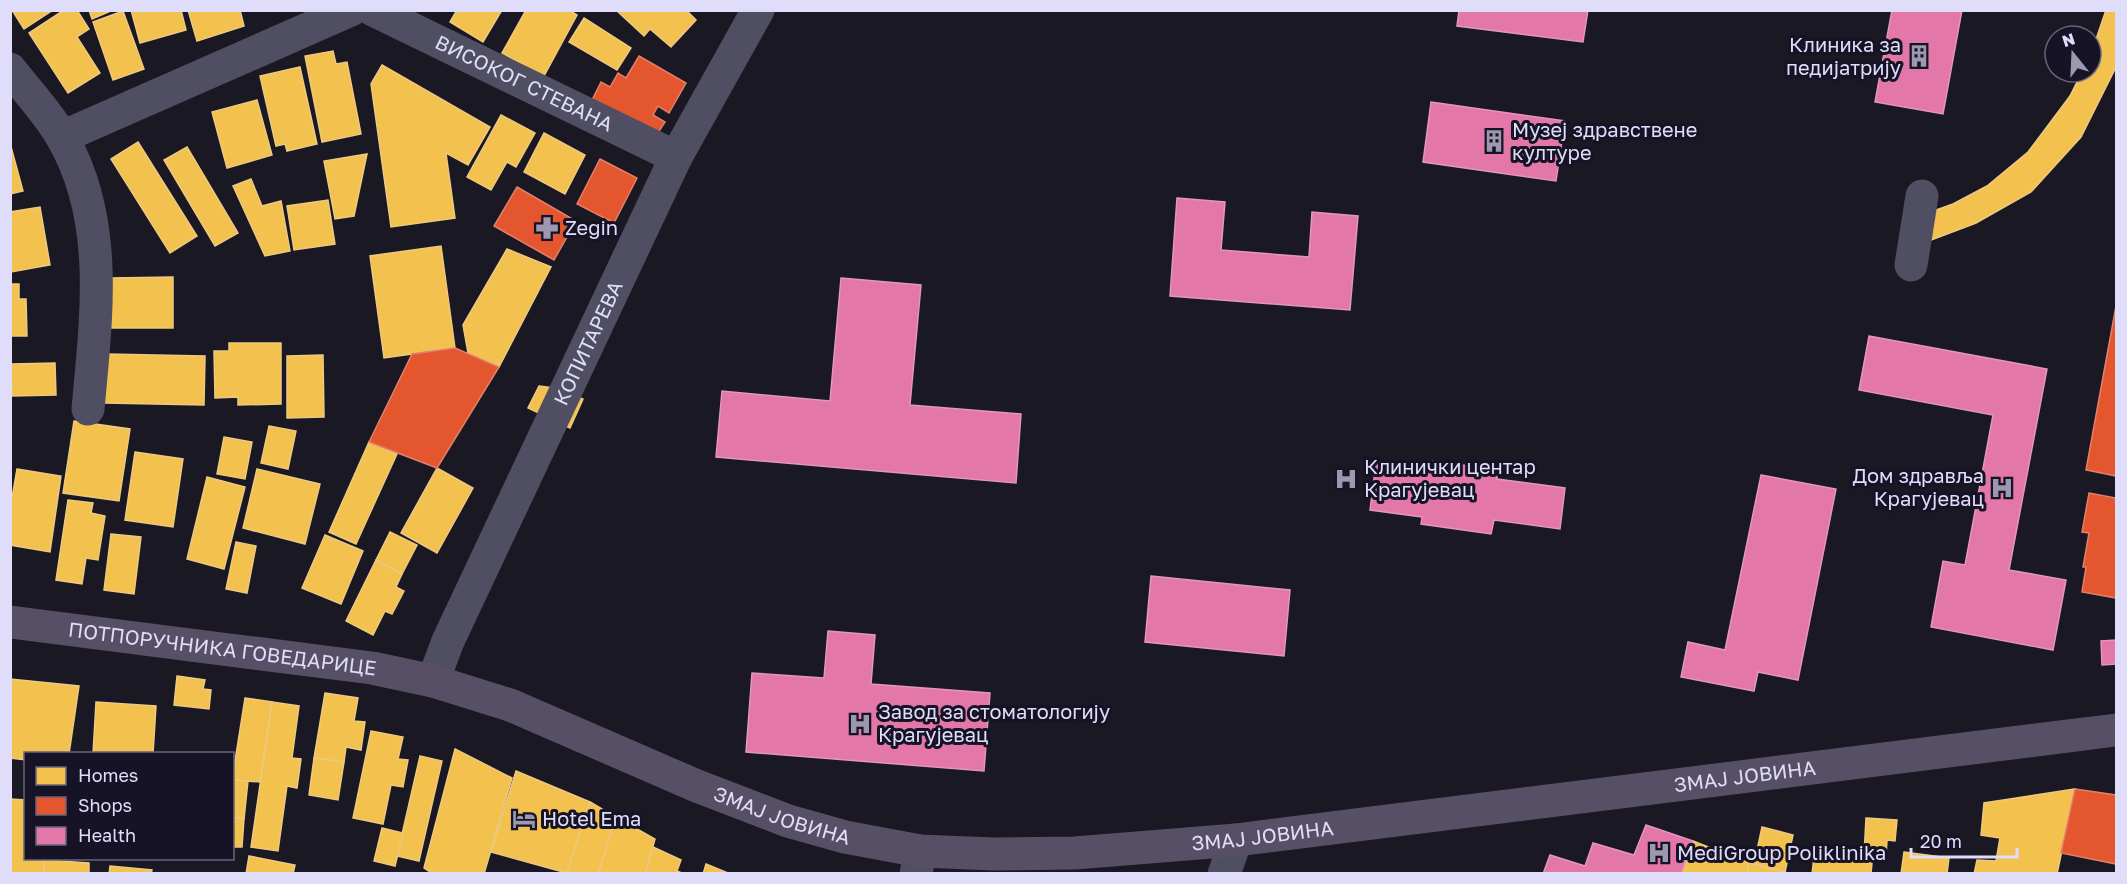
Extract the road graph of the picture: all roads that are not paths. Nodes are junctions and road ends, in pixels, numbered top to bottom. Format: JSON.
{"nodes":[{"id":1,"x":351,"y":10,"type":"edge"},
{"id":2,"x":373,"y":10,"type":"edge"},
{"id":3,"x":758,"y":10,"type":"edge"},
{"id":4,"x":10,"y":69,"type":"edge"},
{"id":5,"x":62,"y":137,"type":"junction"},
{"id":6,"x":676,"y":157,"type":"junction"},
{"id":7,"x":1922,"y":196,"type":"dead end"},
{"id":8,"x":1911,"y":265,"type":"dead end"},
{"id":9,"x":88,"y":409,"type":"dead end"},
{"id":10,"x":10,"y":622,"type":"edge"},
{"id":11,"x":433,"y":681,"type":"junction"},
{"id":12,"x":2116,"y":730,"type":"edge"},
{"id":13,"x":1236,"y":840,"type":"junction"},
{"id":14,"x":918,"y":862,"type":"edge"},
{"id":15,"x":1224,"y":873,"type":"edge"}],
"edges":[{"from":1,"to":5,"type":"street"},
{"from":2,"to":6,"type":"street","name":"ВИСОКОГ СТЕВАНА"},
{"from":3,"to":6,"type":"street","name":"КОПИТАРЕВА"},
{"from":4,"to":5,"type":"street"},
{"from":5,"to":9,"type":"street"},
{"from":6,"to":11,"type":"street","name":"КОПИТАРЕВА"},
{"from":7,"to":8,"type":"street"},
{"from":10,"to":11,"type":"main road","name":"ПОТПОРУЧНИКА ГОВЕДАРИЦЕ"},
{"from":11,"to":14,"type":"main road","name":"ЗМАЈ ЈОВИНА"},
{"from":12,"to":13,"type":"main road","name":"ЗМАЈ ЈОВИНА"},
{"from":13,"to":14,"type":"main road","name":"ЗМАЈ ЈОВИНА"},
{"from":13,"to":15,"type":"street"}]}
